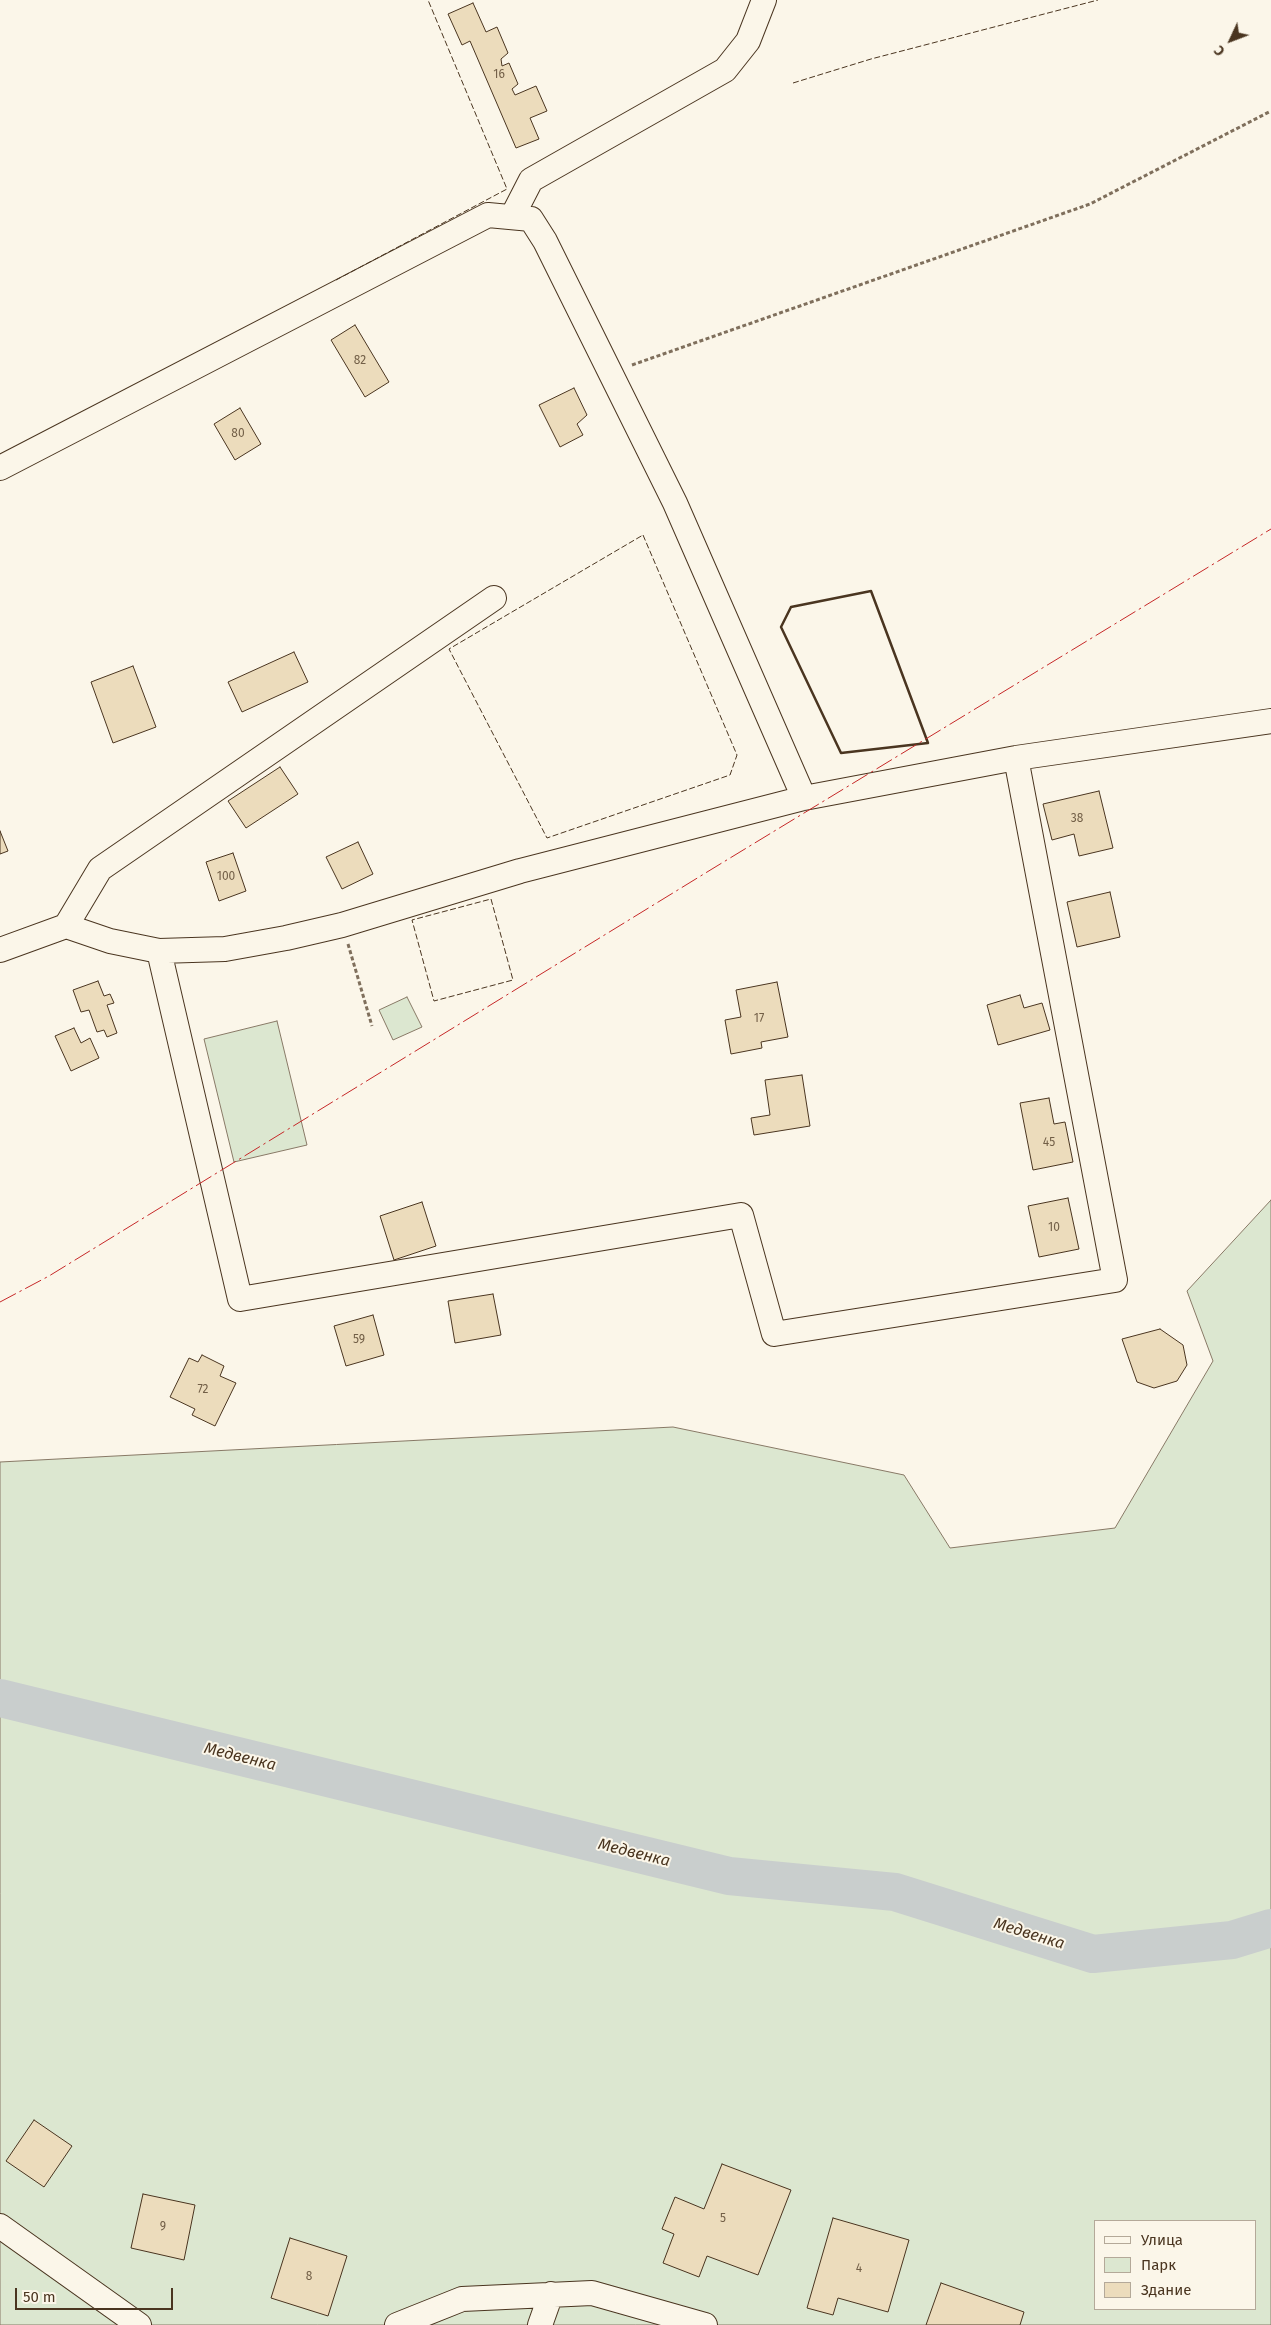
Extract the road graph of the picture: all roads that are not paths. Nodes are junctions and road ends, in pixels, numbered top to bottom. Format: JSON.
{"nodes":[{"id":1,"x":764,"y":0,"type":"edge"},
{"id":2,"x":512,"y":218,"type":"junction"},
{"id":3,"x":0,"y":468,"type":"edge"},
{"id":4,"x":494,"y":598,"type":"dead end"},
{"id":5,"x":1271,"y":722,"type":"edge"},
{"id":6,"x":1016,"y":758,"type":"junction"},
{"id":7,"x":804,"y":798,"type":"junction"},
{"id":8,"x":66,"y":926,"type":"junction"},
{"id":9,"x":0,"y":950,"type":"edge"},
{"id":10,"x":159,"y":951,"type":"junction"},
{"id":11,"x":0,"y":2226,"type":"edge"},
{"id":12,"x":551,"y":2294,"type":"junction"},
{"id":13,"x":139,"y":2325,"type":"edge"},
{"id":14,"x":397,"y":2325,"type":"edge"},
{"id":15,"x":540,"y":2325,"type":"edge"},
{"id":16,"x":705,"y":2325,"type":"edge"}],
"edges":[{"from":1,"to":2,"type":"street"},
{"from":2,"to":3,"type":"street"},
{"from":2,"to":7,"type":"street"},
{"from":4,"to":8,"type":"street"},
{"from":5,"to":6,"type":"street"},
{"from":6,"to":7,"type":"street"},
{"from":6,"to":10,"type":"street"},
{"from":7,"to":10,"type":"street"},
{"from":8,"to":9,"type":"street"},
{"from":8,"to":10,"type":"street"},
{"from":11,"to":13,"type":"street"},
{"from":12,"to":14,"type":"street"},
{"from":12,"to":15,"type":"street"},
{"from":12,"to":16,"type":"street"}]}
